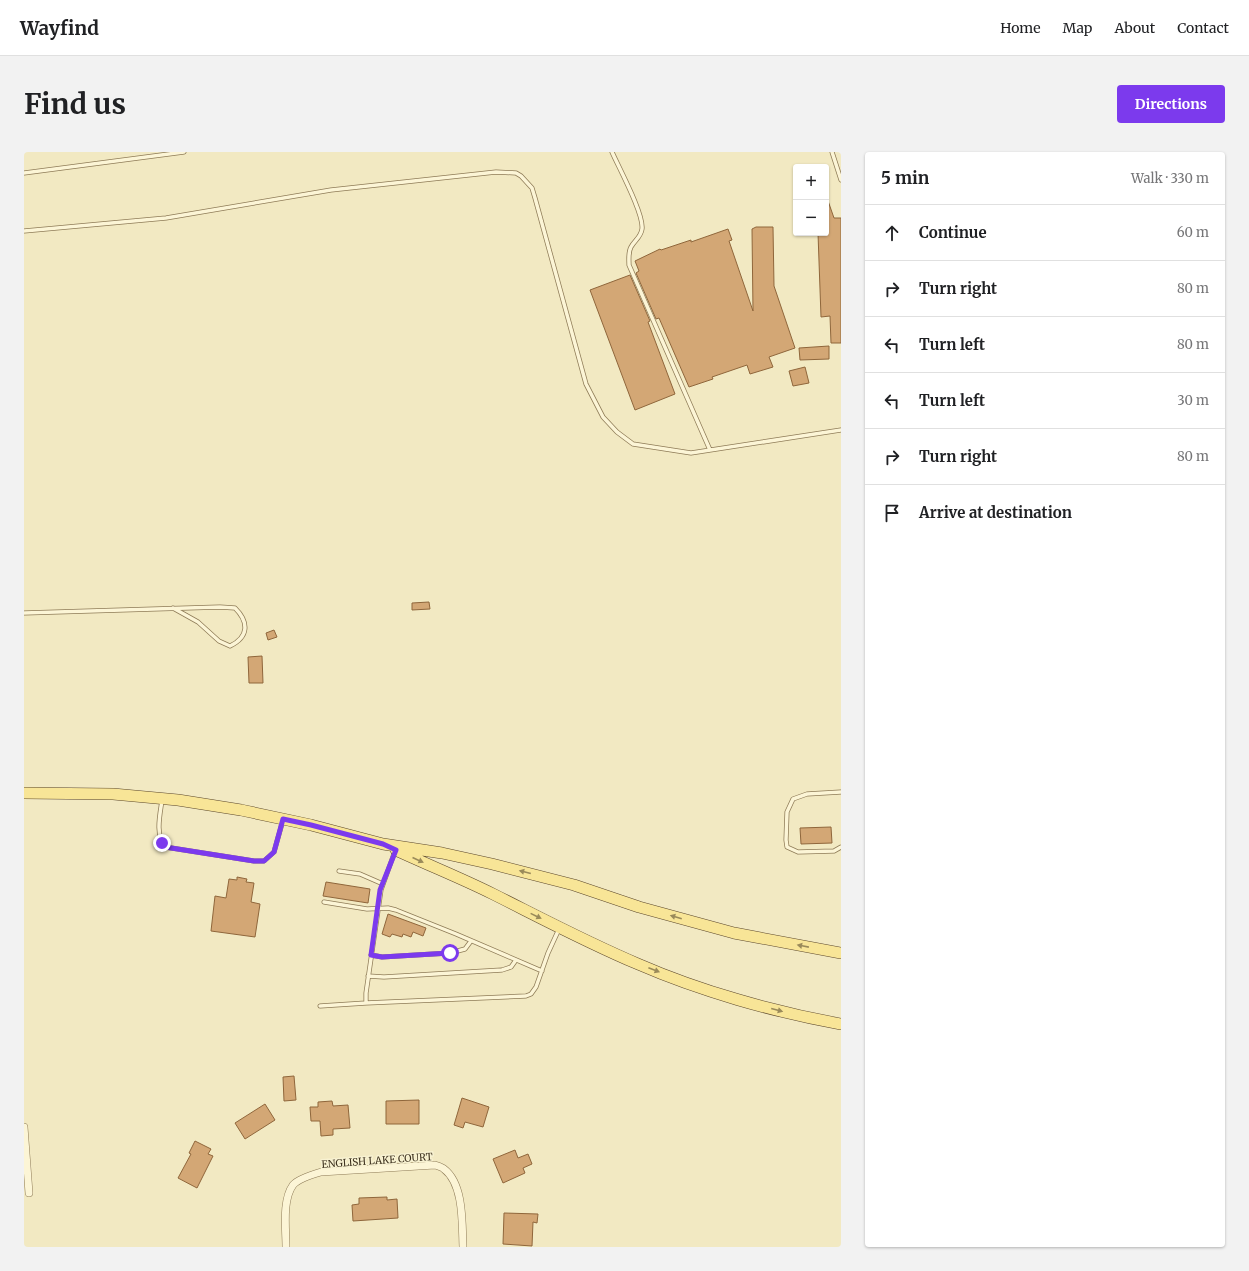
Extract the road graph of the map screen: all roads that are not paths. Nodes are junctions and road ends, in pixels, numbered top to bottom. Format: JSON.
{"nodes":[{"id":1,"x":184,"y":152,"type":"edge"},
{"id":2,"x":612,"y":152,"type":"edge"},
{"id":3,"x":832,"y":152,"type":"edge"},
{"id":4,"x":24,"y":173,"type":"edge"},
{"id":5,"x":841,"y":180,"type":"edge"},
{"id":6,"x":24,"y":231,"type":"edge"},
{"id":7,"x":841,"y":430,"type":"edge"},
{"id":8,"x":710,"y":450,"type":"junction"},
{"id":9,"x":173,"y":608,"type":"junction"},
{"id":10,"x":24,"y":613,"type":"edge"},
{"id":11,"x":841,"y":792,"type":"edge"},
{"id":12,"x":24,"y":793,"type":"edge"},
{"id":13,"x":163,"y":799,"type":"junction"},
{"id":14,"x":283,"y":819,"type":"junction"},
{"id":15,"x":383,"y":844,"type":"junction"},
{"id":16,"x":841,"y":847,"type":"edge"},
{"id":17,"x":396,"y":850,"type":"junction"},
{"id":18,"x":339,"y":871,"type":"dead end"},
{"id":19,"x":383,"y":884,"type":"junction"},
{"id":20,"x":324,"y":902,"type":"dead end"},
{"id":21,"x":378,"y":909,"type":"junction"},
{"id":22,"x":560,"y":928,"type":"junction"},
{"id":23,"x":471,"y":941,"type":"junction"},
{"id":24,"x":841,"y":953,"type":"edge"},
{"id":25,"x":371,"y":955,"type":"junction"},
{"id":26,"x":516,"y":960,"type":"junction"},
{"id":27,"x":542,"y":971,"type":"junction"},
{"id":28,"x":368,"y":976,"type":"junction"},
{"id":29,"x":366,"y":1003,"type":"junction"},
{"id":30,"x":320,"y":1006,"type":"dead end"},
{"id":31,"x":841,"y":1024,"type":"edge"},
{"id":32,"x":24,"y":1128,"type":"edge"},
{"id":33,"x":26,"y":1162,"type":"edge"},
{"id":34,"x":29,"y":1193,"type":"dead end"},
{"id":35,"x":286,"y":1247,"type":"edge"},
{"id":36,"x":463,"y":1247,"type":"edge"}],
"edges":[{"from":1,"to":4,"type":"lane"},
{"from":2,"to":8,"type":"lane"},
{"from":3,"to":5,"type":"lane"},
{"from":6,"to":8,"type":"lane"},
{"from":7,"to":8,"type":"lane"},
{"from":9,"to":9,"type":"lane"},
{"from":9,"to":10,"type":"lane"},
{"from":11,"to":16,"type":"lane"},
{"from":12,"to":13,"type":"main road"},
{"from":13,"to":14,"type":"main road"},
{"from":13,"to":14,"type":"lane"},
{"from":14,"to":15,"type":"main road"},
{"from":15,"to":17,"type":"main road"},
{"from":24,"to":15,"type":"main road","one_way":true},
{"from":17,"to":19,"type":"lane"},
{"from":17,"to":22,"type":"main road","one_way":true},
{"from":18,"to":19,"type":"lane"},
{"from":19,"to":21,"type":"lane"},
{"from":20,"to":21,"type":"lane"},
{"from":21,"to":23,"type":"lane"},
{"from":21,"to":25,"type":"lane"},
{"from":22,"to":27,"type":"lane"},
{"from":22,"to":31,"type":"main road","one_way":true},
{"from":23,"to":25,"type":"lane"},
{"from":23,"to":26,"type":"lane"},
{"from":25,"to":28,"type":"lane"},
{"from":26,"to":27,"type":"lane"},
{"from":26,"to":28,"type":"lane"},
{"from":27,"to":29,"type":"lane"},
{"from":28,"to":29,"type":"lane"},
{"from":29,"to":30,"type":"lane"},
{"from":32,"to":33,"type":"street"},
{"from":33,"to":34,"type":"street"},
{"from":35,"to":36,"type":"street","name":"ENGLISH LAKE COURT"}]}
